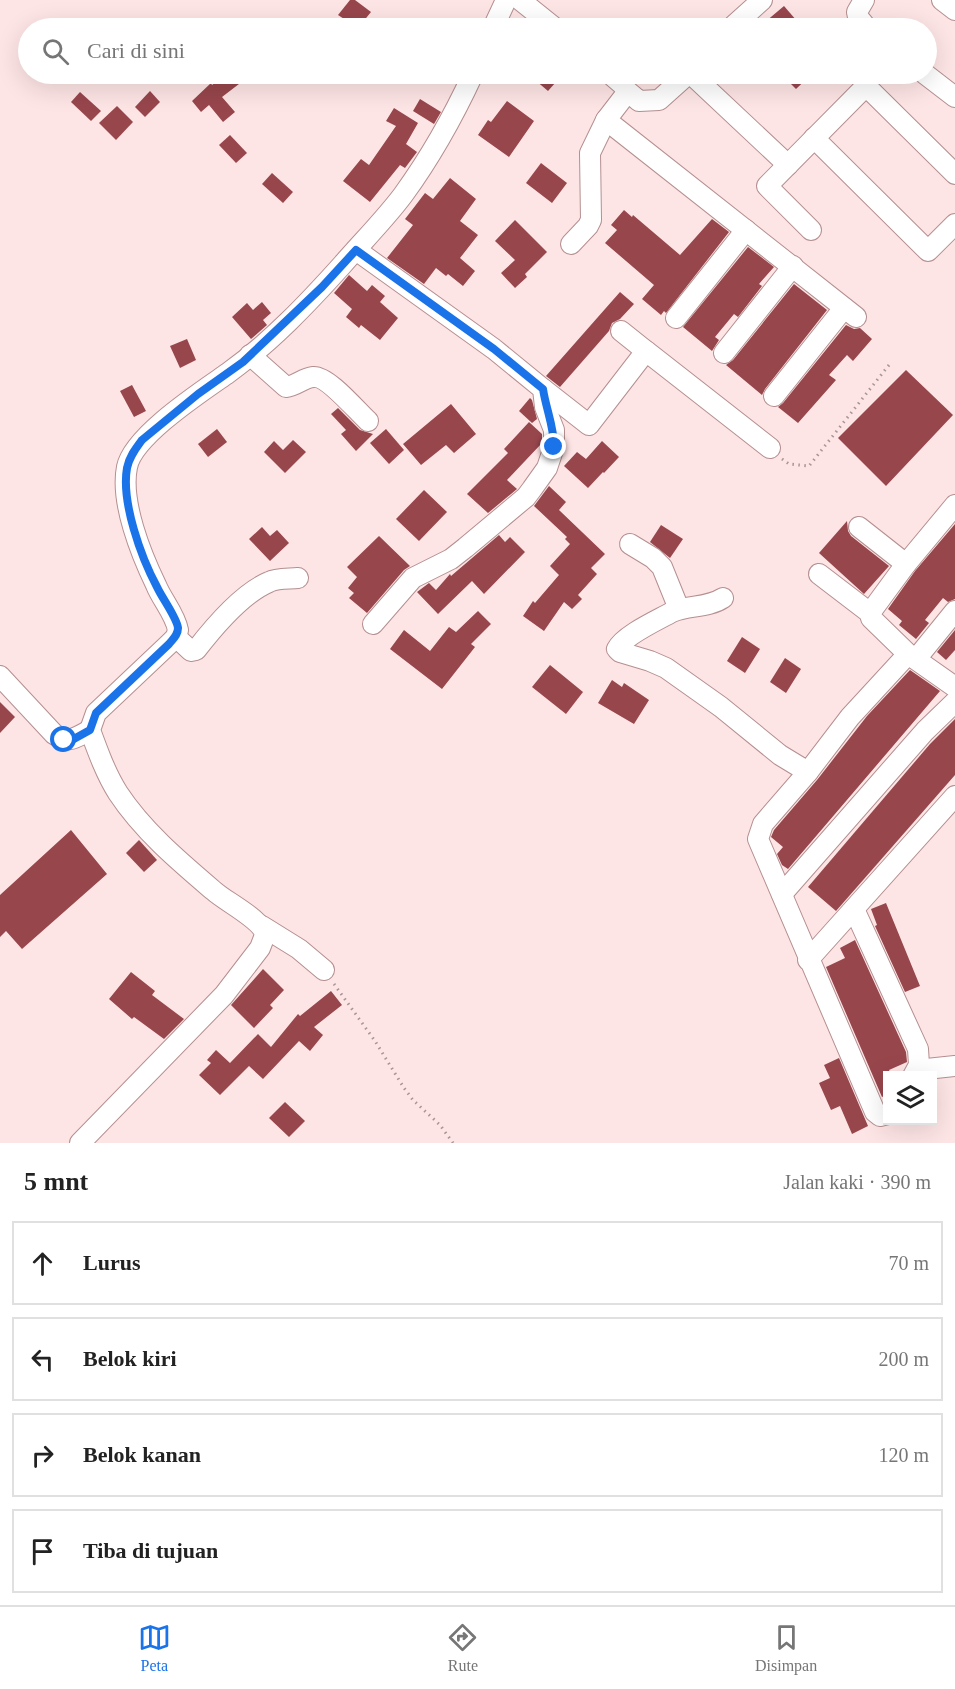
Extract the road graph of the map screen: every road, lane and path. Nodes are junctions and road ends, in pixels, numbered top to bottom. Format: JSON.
{"nodes":[{"id":1,"x":506,"y":0,"type":"edge"},
{"id":2,"x":520,"y":0,"type":"edge"},
{"id":3,"x":762,"y":0,"type":"edge"},
{"id":4,"x":864,"y":0,"type":"edge"},
{"id":5,"x":942,"y":0,"type":"edge"},
{"id":6,"x":955,"y":10,"type":"edge"},
{"id":7,"x":498,"y":18,"type":"edge"},
{"id":8,"x":542,"y":18,"type":"edge"},
{"id":9,"x":742,"y":18,"type":"edge"},
{"id":10,"x":858,"y":18,"type":"edge"},
{"id":11,"x":937,"y":83,"type":"edge"},
{"id":12,"x":468,"y":84,"type":"edge"},
{"id":13,"x":622,"y":84,"type":"edge"},
{"id":14,"x":677,"y":84,"type":"edge"},
{"id":15,"x":700,"y":84,"type":"edge"},
{"id":16,"x":626,"y":90,"type":"junction"},
{"id":17,"x":955,"y":97,"type":"edge"},
{"id":18,"x":606,"y":120,"type":"junction"},
{"id":19,"x":814,"y":138,"type":"junction"},
{"id":20,"x":788,"y":165,"type":"junction"},
{"id":21,"x":955,"y":174,"type":"edge"},
{"id":22,"x":955,"y":224,"type":"edge"},
{"id":23,"x":746,"y":230,"type":"junction"},
{"id":24,"x":811,"y":230,"type":"dead end"},
{"id":25,"x":571,"y":244,"type":"dead end"},
{"id":26,"x":356,"y":250,"type":"junction"},
{"id":27,"x":792,"y":266,"type":"junction"},
{"id":28,"x":676,"y":318,"type":"dead end"},
{"id":29,"x":621,"y":331,"type":"dead end"},
{"id":30,"x":646,"y":351,"type":"junction"},
{"id":31,"x":724,"y":353,"type":"dead end"},
{"id":32,"x":250,"y":355,"type":"junction"},
{"id":33,"x":889,"y":365,"type":"dead end"},
{"id":34,"x":543,"y":389,"type":"junction"},
{"id":35,"x":774,"y":396,"type":"dead end"},
{"id":36,"x":368,"y":421,"type":"dead end"},
{"id":37,"x":770,"y":448,"type":"joint"},
{"id":38,"x":955,"y":505,"type":"edge"},
{"id":39,"x":859,"y":527,"type":"dead end"},
{"id":40,"x":630,"y":544,"type":"dead end"},
{"id":41,"x":906,"y":564,"type":"junction"},
{"id":42,"x":819,"y":574,"type":"dead end"},
{"id":43,"x":298,"y":578,"type":"dead end"},
{"id":44,"x":723,"y":598,"type":"dead end"},
{"id":45,"x":679,"y":609,"type":"junction"},
{"id":46,"x":955,"y":611,"type":"edge"},
{"id":47,"x":870,"y":613,"type":"junction"},
{"id":48,"x":373,"y":624,"type":"dead end"},
{"id":49,"x":176,"y":637,"type":"junction"},
{"id":50,"x":912,"y":656,"type":"junction"},
{"id":51,"x":0,"y":676,"type":"edge"},
{"id":52,"x":955,"y":687,"type":"edge"},
{"id":53,"x":955,"y":702,"type":"edge"},
{"id":54,"x":90,"y":730,"type":"junction"},
{"id":55,"x":808,"y":772,"type":"junction"},
{"id":56,"x":955,"y":796,"type":"edge"},
{"id":57,"x":782,"y":894,"type":"junction"},
{"id":58,"x":854,"y":909,"type":"junction"},
{"id":59,"x":262,"y":926,"type":"junction"},
{"id":60,"x":808,"y":960,"type":"junction"},
{"id":61,"x":324,"y":970,"type":"joint"},
{"id":62,"x":955,"y":1066,"type":"edge"},
{"id":63,"x":916,"y":1071,"type":"edge"},
{"id":64,"x":926,"y":1071,"type":"edge"},
{"id":65,"x":883,"y":1115,"type":"edge"},
{"id":66,"x":80,"y":1143,"type":"edge"},
{"id":67,"x":453,"y":1143,"type":"edge"}],
"edges":[{"from":1,"to":7,"type":"street"},
{"from":2,"to":8,"type":"street"},
{"from":3,"to":9,"type":"street"},
{"from":4,"to":10,"type":"street"},
{"from":5,"to":6,"type":"street"},
{"from":11,"to":17,"type":"street"},
{"from":12,"to":26,"type":"street"},
{"from":13,"to":16,"type":"street"},
{"from":14,"to":16,"type":"street"},
{"from":15,"to":20,"type":"street"},
{"from":16,"to":18,"type":"street"},
{"from":18,"to":23,"type":"street"},
{"from":18,"to":25,"type":"street"},
{"from":19,"to":20,"type":"street"},
{"from":19,"to":21,"type":"street"},
{"from":19,"to":22,"type":"street"},
{"from":20,"to":24,"type":"street"},
{"from":23,"to":27,"type":"street"},
{"from":23,"to":28,"type":"street"},
{"from":26,"to":32,"type":"street"},
{"from":26,"to":34,"type":"street"},
{"from":27,"to":31,"type":"street"},
{"from":27,"to":35,"type":"street"},
{"from":29,"to":30,"type":"street"},
{"from":30,"to":34,"type":"street"},
{"from":30,"to":37,"type":"street"},
{"from":32,"to":36,"type":"street"},
{"from":32,"to":49,"type":"street"},
{"from":33,"to":37,"type":"path"},
{"from":34,"to":48,"type":"street"},
{"from":38,"to":41,"type":"street"},
{"from":39,"to":41,"type":"street"},
{"from":40,"to":45,"type":"street"},
{"from":41,"to":47,"type":"street"},
{"from":42,"to":47,"type":"street"},
{"from":43,"to":49,"type":"street"},
{"from":44,"to":45,"type":"street"},
{"from":45,"to":55,"type":"street"},
{"from":46,"to":50,"type":"street"},
{"from":47,"to":50,"type":"street"},
{"from":49,"to":54,"type":"street"},
{"from":50,"to":52,"type":"street"},
{"from":50,"to":55,"type":"street"},
{"from":51,"to":54,"type":"street"},
{"from":53,"to":57,"type":"street"},
{"from":54,"to":59,"type":"street"},
{"from":55,"to":57,"type":"street"},
{"from":56,"to":58,"type":"street"},
{"from":57,"to":60,"type":"street"},
{"from":58,"to":60,"type":"street"},
{"from":58,"to":63,"type":"street"},
{"from":59,"to":61,"type":"street"},
{"from":59,"to":66,"type":"street"},
{"from":60,"to":65,"type":"street"},
{"from":61,"to":67,"type":"path"},
{"from":62,"to":64,"type":"street"}]}
